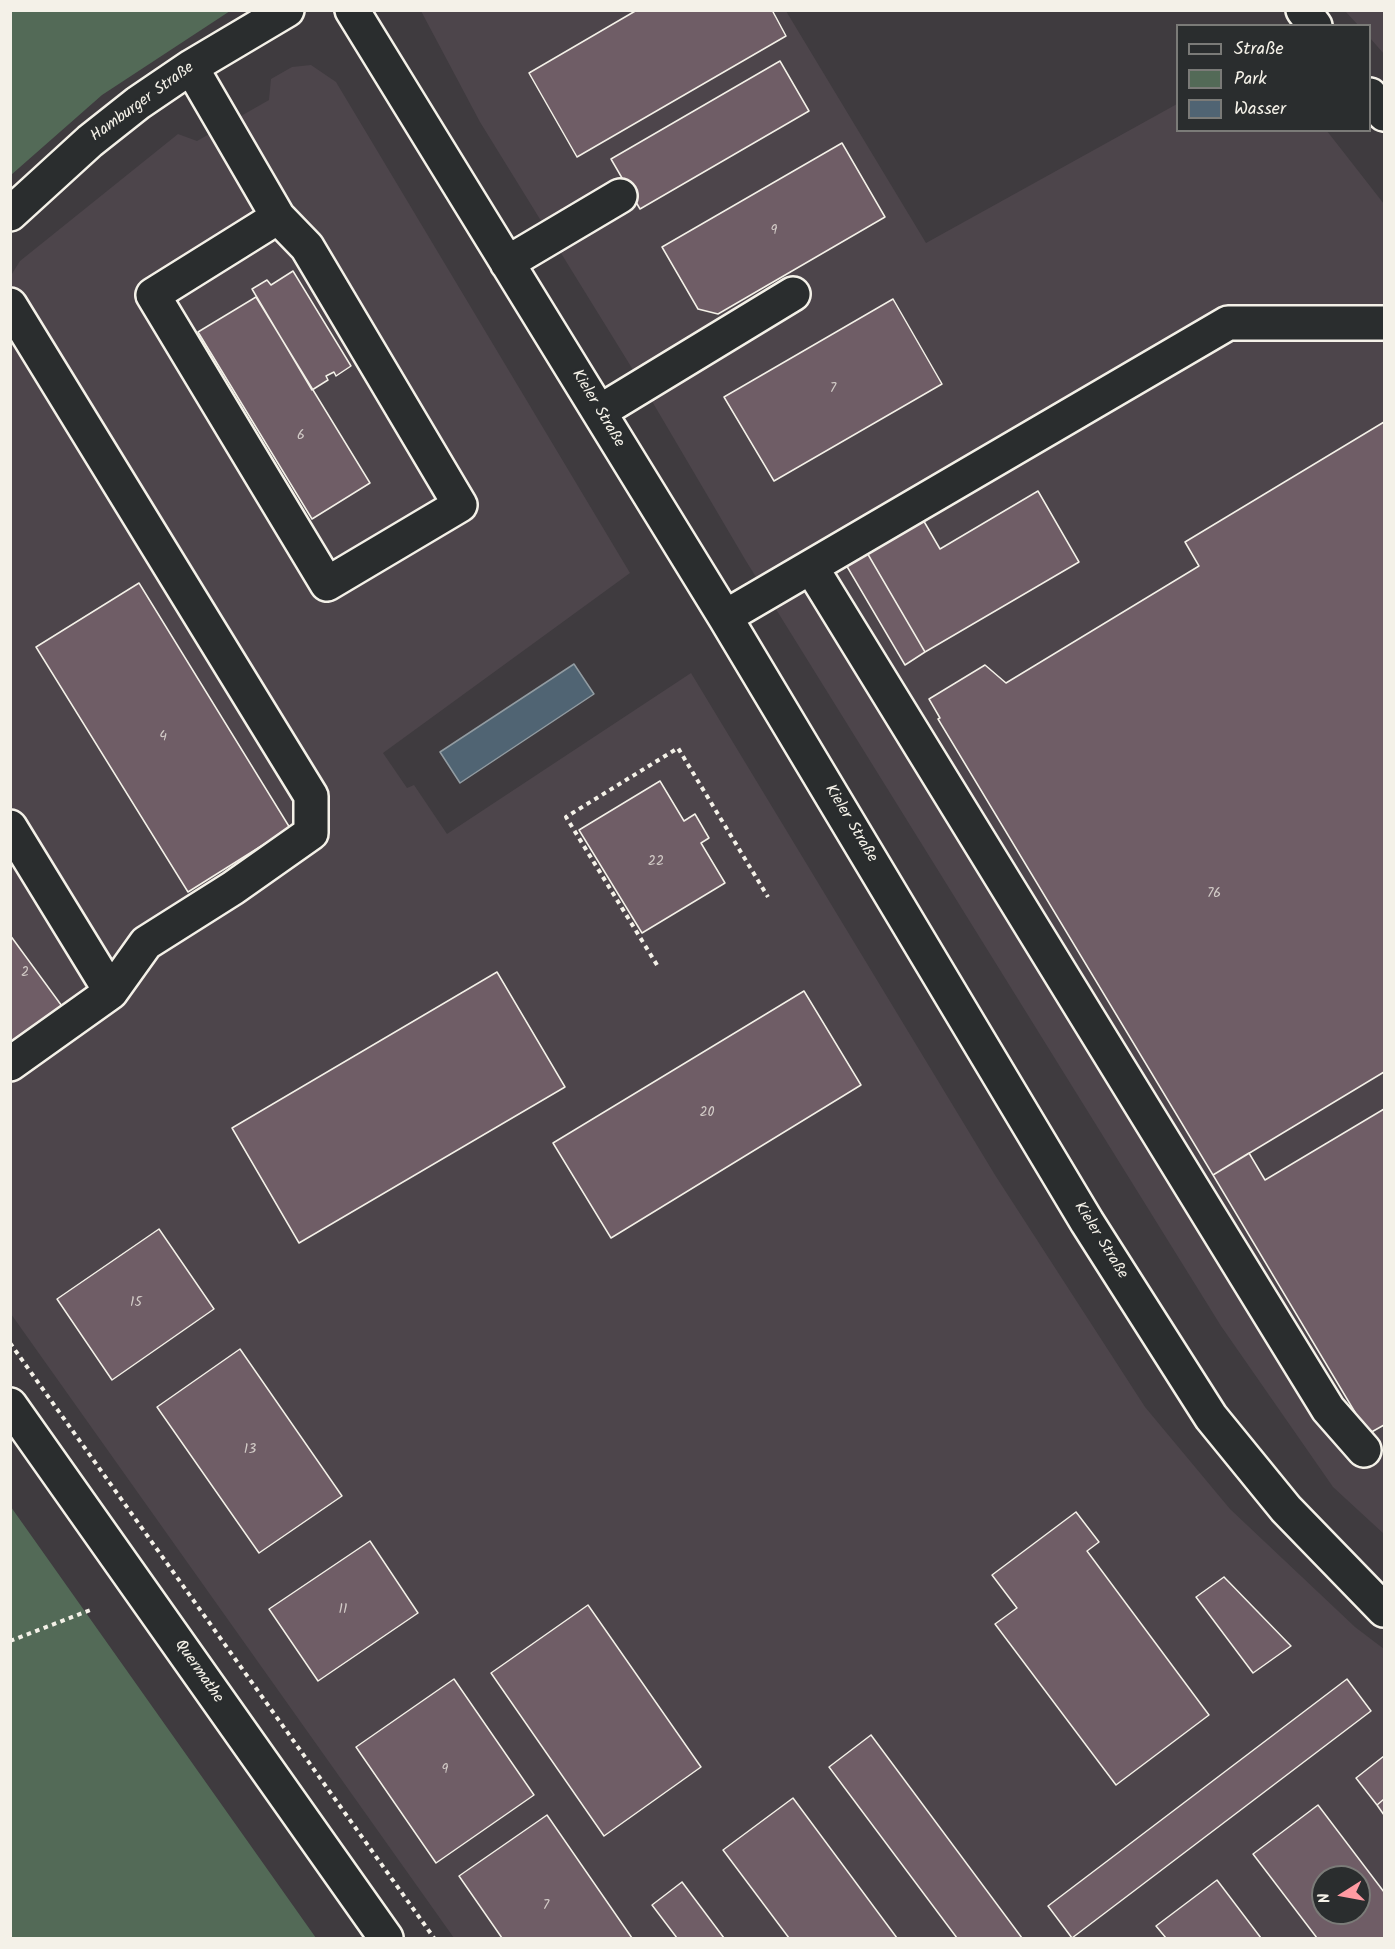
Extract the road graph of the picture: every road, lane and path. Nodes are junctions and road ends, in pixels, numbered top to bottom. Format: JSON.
{"nodes":[{"id":1,"x":287,"y":10,"type":"edge"},
{"id":2,"x":352,"y":10,"type":"edge"},
{"id":3,"x":1303,"y":10,"type":"edge"},
{"id":4,"x":1314,"y":24,"type":"edge"},
{"id":5,"x":191,"y":67,"type":"junction"},
{"id":6,"x":1371,"y":96,"type":"edge"},
{"id":7,"x":1384,"y":114,"type":"edge"},
{"id":8,"x":620,"y":196,"type":"dead end"},
{"id":9,"x":10,"y":214,"type":"edge"},
{"id":10,"x":279,"y":217,"type":"junction"},
{"id":11,"x":507,"y":262,"type":"junction"},
{"id":12,"x":793,"y":294,"type":"dead end"},
{"id":13,"x":10,"y":306,"type":"edge"},
{"id":14,"x":1384,"y":323,"type":"edge"},
{"id":15,"x":599,"y":412,"type":"junction"},
{"id":16,"x":811,"y":567,"type":"junction"},
{"id":17,"x":724,"y":617,"type":"junction"},
{"id":18,"x":10,"y":827,"type":"edge"},
{"id":19,"x":768,"y":897,"type":"dead end"},
{"id":20,"x":657,"y":965,"type":"dead end"},
{"id":21,"x":111,"y":992,"type":"junction"},
{"id":22,"x":10,"y":1064,"type":"edge"},
{"id":23,"x":10,"y":1343,"type":"edge"},
{"id":24,"x":10,"y":1405,"type":"edge"},
{"id":25,"x":1364,"y":1450,"type":"dead end"},
{"id":26,"x":93,"y":1609,"type":"dead end"},
{"id":27,"x":1384,"y":1610,"type":"edge"},
{"id":28,"x":10,"y":1641,"type":"edge"},
{"id":29,"x":387,"y":1938,"type":"edge"},
{"id":30,"x":434,"y":1938,"type":"edge"}],
"edges":[{"from":1,"to":5,"type":"street","name":"Hamburger Straße"},
{"from":2,"to":11,"type":"street","name":"Kieler Straße"},
{"from":3,"to":4,"type":"street"},
{"from":5,"to":9,"type":"street","name":"Hamburger Straße"},
{"from":5,"to":10,"type":"street"},
{"from":6,"to":7,"type":"street"},
{"from":8,"to":11,"type":"street"},
{"from":10,"to":10,"type":"street"},
{"from":11,"to":15,"type":"street","name":"Kieler Straße"},
{"from":12,"to":15,"type":"street"},
{"from":13,"to":21,"type":"street"},
{"from":14,"to":16,"type":"street"},
{"from":15,"to":17,"type":"street","name":"Kieler Straße"},
{"from":16,"to":17,"type":"street"},
{"from":16,"to":25,"type":"street"},
{"from":17,"to":27,"type":"street","name":"Kieler Straße"},
{"from":18,"to":21,"type":"street"},
{"from":19,"to":20,"type":"path"},
{"from":21,"to":22,"type":"street"},
{"from":23,"to":30,"type":"path"},
{"from":24,"to":29,"type":"street","name":"Quermathe"},
{"from":26,"to":28,"type":"path"}]}
